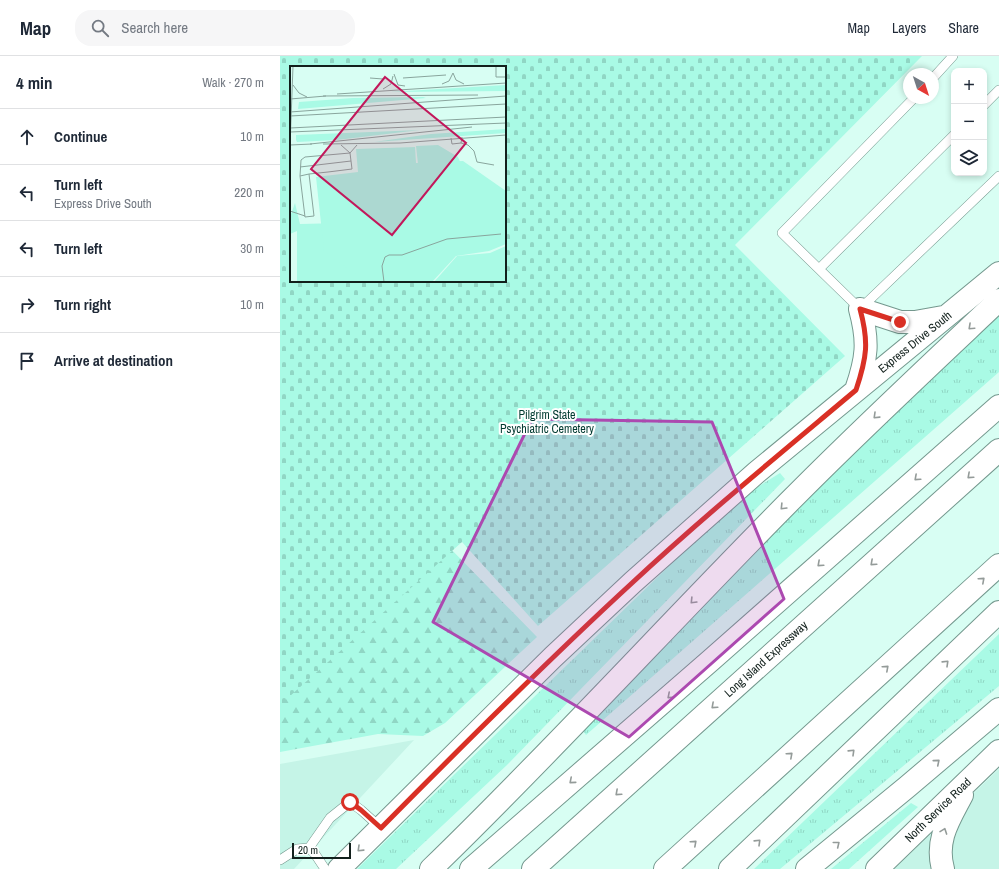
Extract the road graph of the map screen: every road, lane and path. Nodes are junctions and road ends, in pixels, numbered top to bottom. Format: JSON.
{"nodes":[{"id":1,"x":953,"y":56,"type":"edge"},
{"id":2,"x":939,"y":71,"type":"edge"},
{"id":3,"x":999,"y":90,"type":"edge"},
{"id":4,"x":908,"y":104,"type":"edge"},
{"id":5,"x":985,"y":104,"type":"edge"},
{"id":6,"x":951,"y":138,"type":"edge"},
{"id":7,"x":999,"y":176,"type":"edge"},
{"id":8,"x":819,"y":269,"type":"junction"},
{"id":9,"x":999,"y":273,"type":"edge"},
{"id":10,"x":999,"y":300,"type":"edge"},
{"id":11,"x":860,"y":309,"type":"junction"},
{"id":12,"x":946,"y":316,"type":"junction"},
{"id":13,"x":856,"y":390,"type":"junction"},
{"id":14,"x":999,"y":406,"type":"edge"},
{"id":15,"x":999,"y":450,"type":"edge"},
{"id":16,"x":999,"y":565,"type":"edge"},
{"id":17,"x":999,"y":612,"type":"edge"},
{"id":18,"x":999,"y":709,"type":"edge"},
{"id":19,"x":999,"y":751,"type":"edge"},
{"id":20,"x":971,"y":778,"type":"junction"},
{"id":21,"x":381,"y":828,"type":"junction"},
{"id":22,"x":309,"y":848,"type":"junction"},
{"id":23,"x":280,"y":860,"type":"edge"},
{"id":24,"x":325,"y":869,"type":"edge"},
{"id":25,"x":339,"y":869,"type":"edge"},
{"id":26,"x":431,"y":869,"type":"edge"},
{"id":27,"x":471,"y":869,"type":"edge"},
{"id":28,"x":533,"y":869,"type":"edge"},
{"id":29,"x":665,"y":869,"type":"edge"},
{"id":30,"x":730,"y":869,"type":"edge"},
{"id":31,"x":807,"y":869,"type":"edge"},
{"id":32,"x":877,"y":869,"type":"edge"},
{"id":33,"x":943,"y":869,"type":"edge"}],
"edges":[{"from":1,"to":2,"type":"lane"},
{"from":3,"to":5,"type":"lane"},
{"from":4,"to":8,"type":"lane"},
{"from":6,"to":8,"type":"lane"},
{"from":7,"to":11,"type":"lane"},
{"from":8,"to":11,"type":"lane"},
{"from":9,"to":12,"type":"main road","name":"Express Drive South"},
{"from":10,"to":26,"type":"main road","one_way":true},
{"from":11,"to":12,"type":"main road"},
{"from":11,"to":13,"type":"main road"},
{"from":12,"to":13,"type":"main road","name":"Express Drive South"},
{"from":13,"to":21,"type":"main road","name":"Express Drive South"},
{"from":14,"to":27,"type":"main road","one_way":true},
{"from":15,"to":28,"type":"main road","name":"Long Island Expressway","one_way":true},
{"from":29,"to":16,"type":"main road","one_way":true},
{"from":30,"to":17,"type":"main road","one_way":true},
{"from":31,"to":18,"type":"main road","one_way":true},
{"from":19,"to":20,"type":"main road","name":"North Service Road"},
{"from":20,"to":32,"type":"main road","name":"North Service Road"},
{"from":33,"to":20,"type":"main road","one_way":true},
{"from":21,"to":22,"type":"lane"},
{"from":21,"to":25,"type":"main road","name":"Express Drive South","one_way":true},
{"from":22,"to":23,"type":"lane"},
{"from":22,"to":24,"type":"lane"}]}
